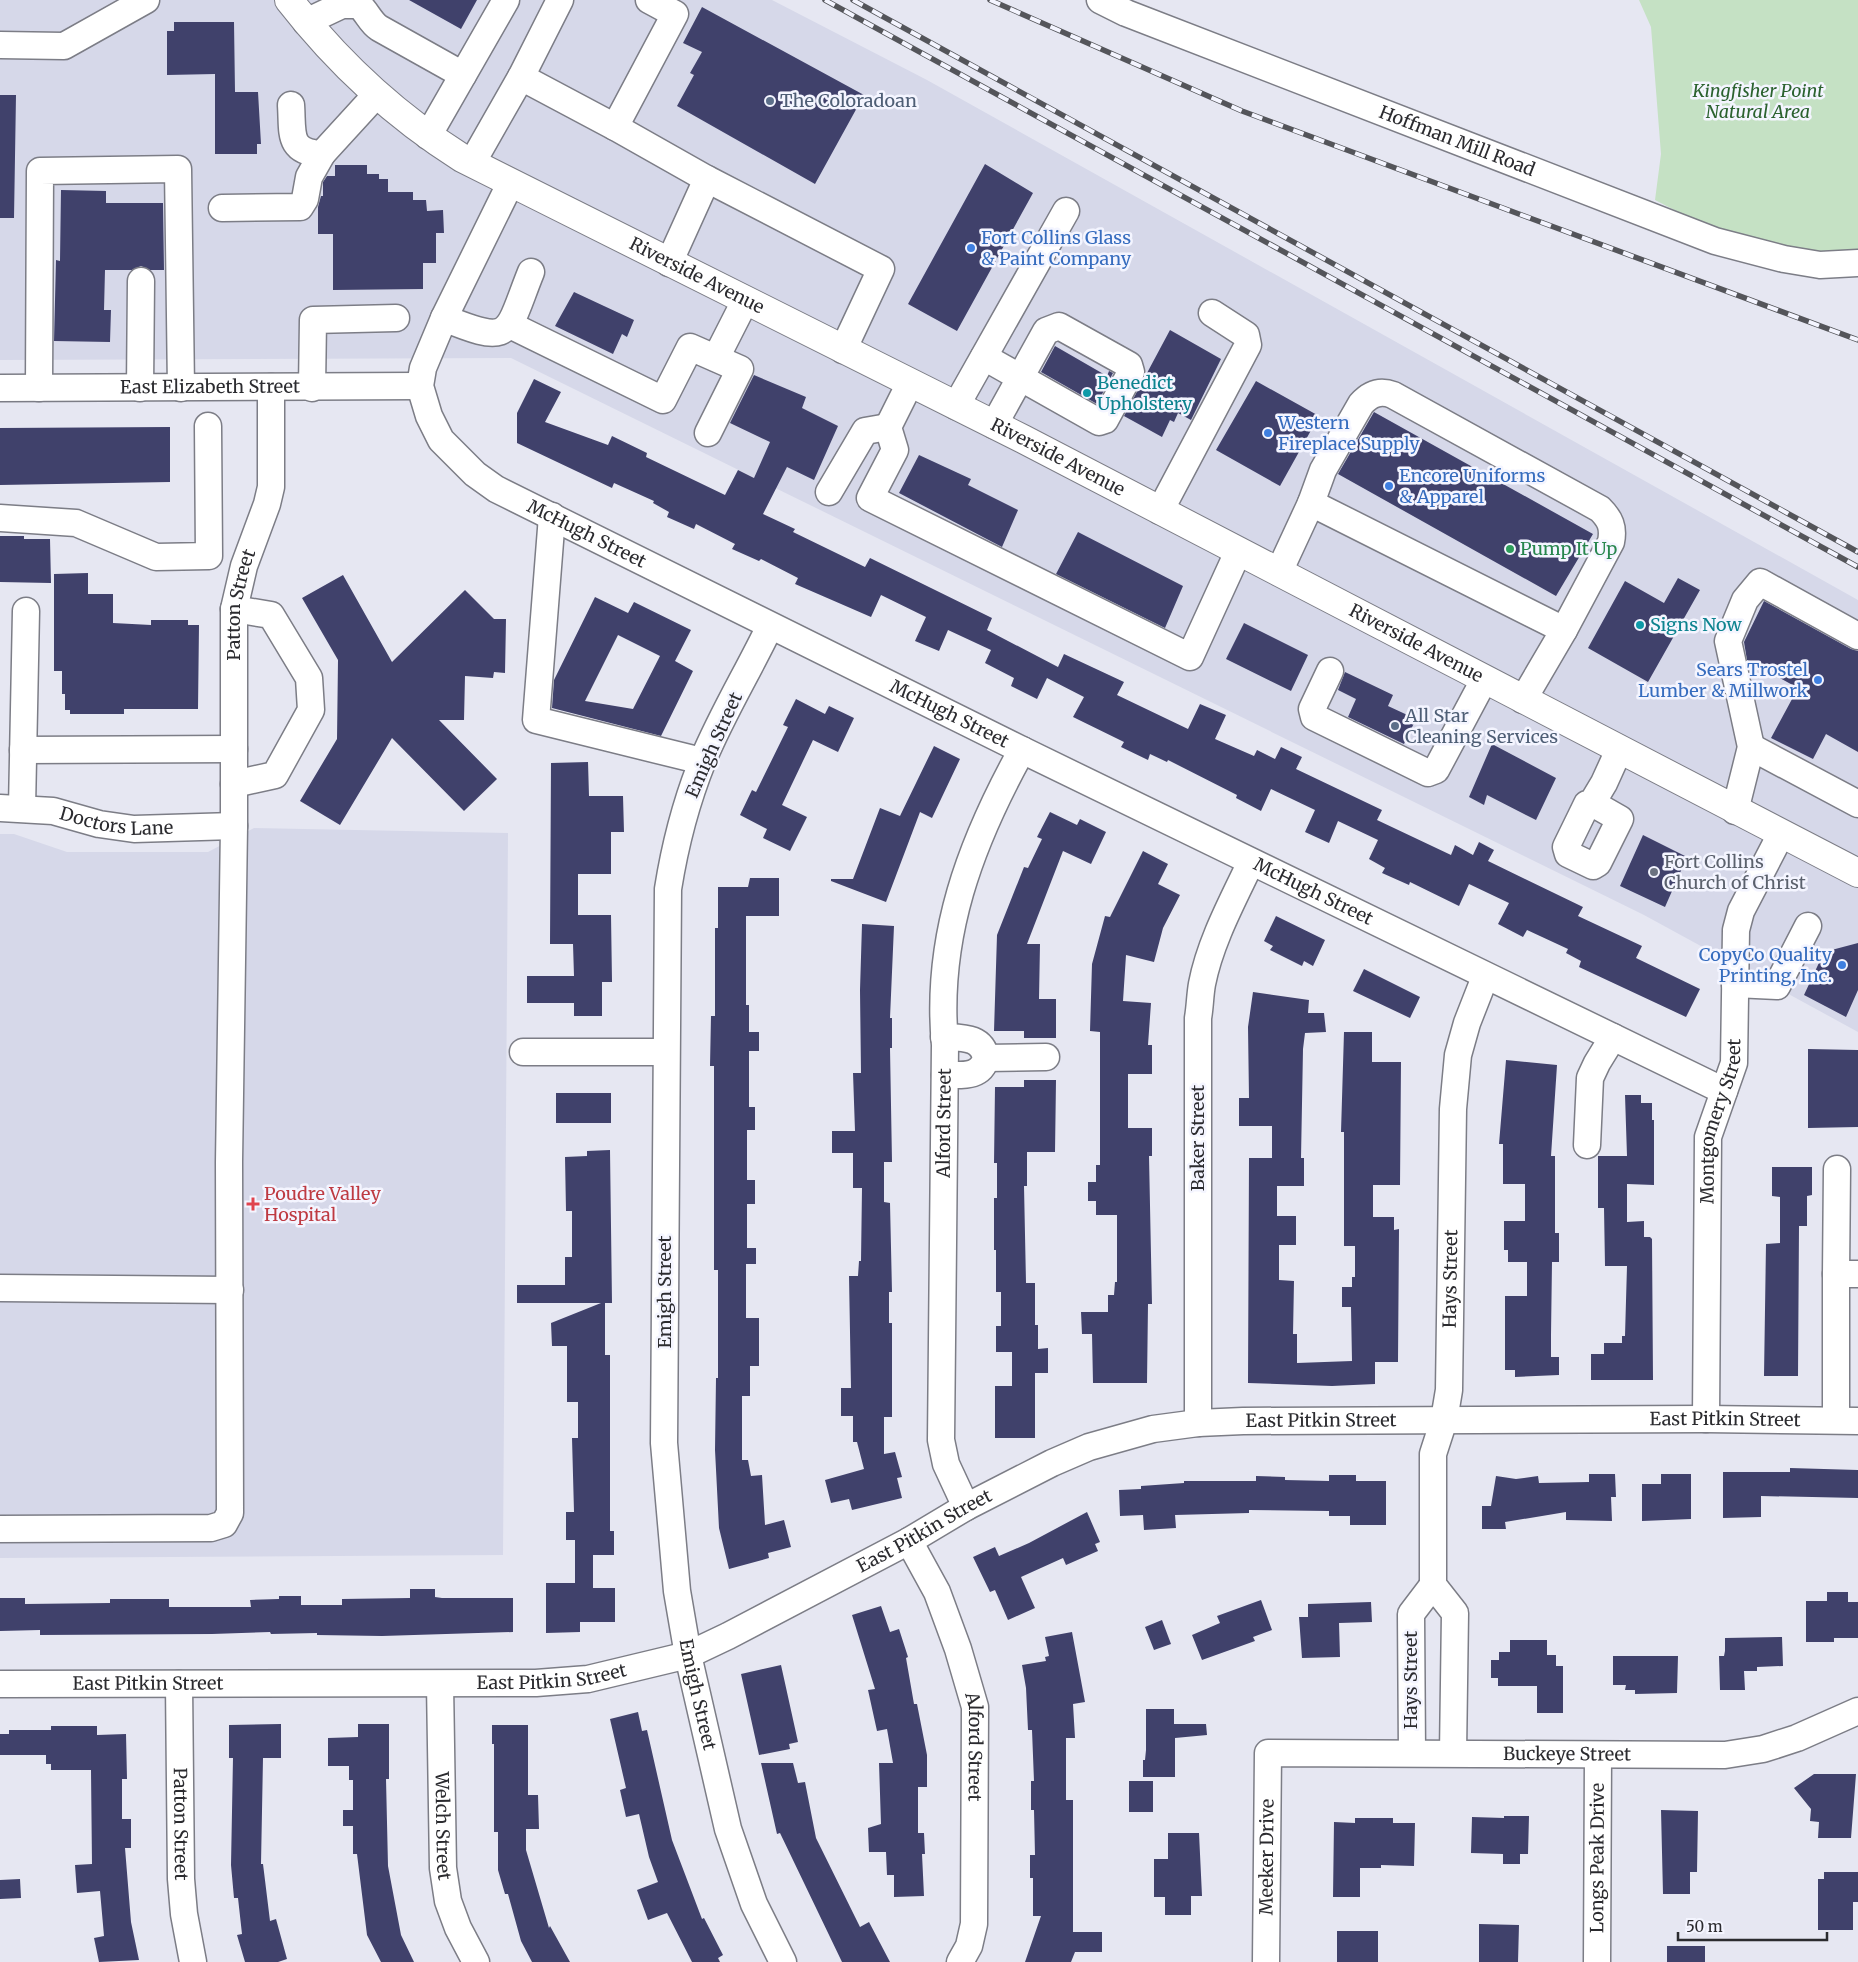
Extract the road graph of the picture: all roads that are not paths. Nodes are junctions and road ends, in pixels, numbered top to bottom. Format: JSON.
{"nodes":[{"id":1,"x":146,"y":0,"type":"edge"},
{"id":2,"x":289,"y":0,"type":"edge"},
{"id":3,"x":506,"y":0,"type":"edge"},
{"id":4,"x":560,"y":0,"type":"edge"},
{"id":5,"x":649,"y":0,"type":"edge"},
{"id":6,"x":1100,"y":0,"type":"edge"},
{"id":7,"x":306,"y":22,"type":"junction"},
{"id":8,"x":0,"y":45,"type":"edge"},
{"id":9,"x":463,"y":75,"type":"junction"},
{"id":10,"x":521,"y":77,"type":"junction"},
{"id":11,"x":376,"y":95,"type":"junction"},
{"id":12,"x":291,"y":105,"type":"dead end"},
{"id":13,"x":615,"y":127,"type":"junction"},
{"id":14,"x":428,"y":136,"type":"junction"},
{"id":15,"x":322,"y":154,"type":"junction"},
{"id":16,"x":472,"y":163,"type":"junction"},
{"id":17,"x":707,"y":180,"type":"junction"},
{"id":18,"x":510,"y":184,"type":"junction"},
{"id":19,"x":222,"y":208,"type":"dead end"},
{"id":20,"x":1066,"y":211,"type":"dead end"},
{"id":21,"x":669,"y":263,"type":"junction"},
{"id":22,"x":1858,"y":264,"type":"edge"},
{"id":23,"x":531,"y":272,"type":"dead end"},
{"id":24,"x":140,"y":281,"type":"dead end"},
{"id":25,"x":745,"y":300,"type":"junction"},
{"id":26,"x":1212,"y":313,"type":"dead end"},
{"id":27,"x":396,"y":318,"type":"dead end"},
{"id":28,"x":444,"y":318,"type":"junction"},
{"id":29,"x":510,"y":325,"type":"junction"},
{"id":30,"x":844,"y":350,"type":"junction"},
{"id":31,"x":984,"y":357,"type":"junction"},
{"id":32,"x":716,"y":358,"type":"junction"},
{"id":33,"x":910,"y":382,"type":"junction"},
{"id":34,"x":420,"y":386,"type":"junction"},
{"id":35,"x":271,"y":387,"type":"junction"},
{"id":36,"x":0,"y":388,"type":"edge"},
{"id":37,"x":39,"y":388,"type":"junction"},
{"id":38,"x":140,"y":388,"type":"junction"},
{"id":39,"x":181,"y":388,"type":"junction"},
{"id":40,"x":312,"y":388,"type":"junction"},
{"id":41,"x":956,"y":406,"type":"junction"},
{"id":42,"x":994,"y":425,"type":"junction"},
{"id":43,"x":208,"y":426,"type":"dead end"},
{"id":44,"x":888,"y":426,"type":"junction"},
{"id":45,"x":708,"y":434,"type":"dead end"},
{"id":46,"x":829,"y":492,"type":"dead end"},
{"id":47,"x":1311,"y":503,"type":"junction"},
{"id":48,"x":1160,"y":510,"type":"junction"},
{"id":49,"x":552,"y":516,"type":"junction"},
{"id":50,"x":0,"y":518,"type":"edge"},
{"id":51,"x":1238,"y":552,"type":"junction"},
{"id":52,"x":209,"y":556,"type":"junction"},
{"id":53,"x":244,"y":566,"type":"junction"},
{"id":54,"x":1279,"y":572,"type":"junction"},
{"id":55,"x":234,"y":609,"type":"junction"},
{"id":56,"x":26,"y":611,"type":"dead end"},
{"id":57,"x":770,"y":626,"type":"junction"},
{"id":58,"x":1564,"y":630,"type":"junction"},
{"id":59,"x":1858,"y":636,"type":"edge"},
{"id":60,"x":1330,"y":671,"type":"dead end"},
{"id":61,"x":1484,"y":680,"type":"junction"},
{"id":62,"x":1523,"y":700,"type":"junction"},
{"id":63,"x":1751,"y":747,"type":"junction"},
{"id":64,"x":234,"y":749,"type":"junction"},
{"id":65,"x":23,"y":750,"type":"junction"},
{"id":66,"x":1022,"y":750,"type":"junction"},
{"id":67,"x":1619,"y":750,"type":"junction"},
{"id":68,"x":702,"y":761,"type":"junction"},
{"id":69,"x":234,"y":784,"type":"junction"},
{"id":70,"x":1592,"y":803,"type":"dead end"},
{"id":71,"x":1858,"y":804,"type":"edge"},
{"id":72,"x":11,"y":808,"type":"edge"},
{"id":73,"x":1735,"y":810,"type":"junction"},
{"id":74,"x":234,"y":826,"type":"junction"},
{"id":75,"x":1781,"y":834,"type":"junction"},
{"id":76,"x":1251,"y":862,"type":"junction"},
{"id":77,"x":1858,"y":873,"type":"edge"},
{"id":78,"x":1808,"y":926,"type":"dead end"},
{"id":79,"x":1485,"y":977,"type":"junction"},
{"id":80,"x":1735,"y":984,"type":"junction"},
{"id":81,"x":944,"y":1037,"type":"junction"},
{"id":82,"x":1613,"y":1038,"type":"junction"},
{"id":83,"x":523,"y":1052,"type":"dead end"},
{"id":84,"x":666,"y":1052,"type":"junction"},
{"id":85,"x":1046,"y":1057,"type":"dead end"},
{"id":86,"x":986,"y":1058,"type":"junction"},
{"id":87,"x":945,"y":1075,"type":"junction"},
{"id":88,"x":1724,"y":1091,"type":"junction"},
{"id":89,"x":1587,"y":1145,"type":"dead end"},
{"id":90,"x":1837,"y":1169,"type":"dead end"},
{"id":91,"x":1847,"y":1274,"type":"edge"},
{"id":92,"x":0,"y":1288,"type":"edge"},
{"id":93,"x":230,"y":1290,"type":"junction"},
{"id":94,"x":1706,"y":1419,"type":"junction"},
{"id":95,"x":1444,"y":1420,"type":"junction"},
{"id":96,"x":1847,"y":1421,"type":"edge"},
{"id":97,"x":1198,"y":1423,"type":"junction"},
{"id":98,"x":966,"y":1507,"type":"junction"},
{"id":99,"x":0,"y":1529,"type":"edge"},
{"id":100,"x":908,"y":1541,"type":"junction"},
{"id":101,"x":1433,"y":1585,"type":"junction"},
{"id":102,"x":688,"y":1655,"type":"junction"},
{"id":103,"x":0,"y":1684,"type":"edge"},
{"id":104,"x":179,"y":1684,"type":"junction"},
{"id":105,"x":440,"y":1684,"type":"junction"},
{"id":106,"x":1858,"y":1711,"type":"edge"},
{"id":107,"x":1268,"y":1753,"type":"joint"},
{"id":108,"x":1412,"y":1753,"type":"junction"},
{"id":109,"x":1453,"y":1753,"type":"junction"},
{"id":110,"x":1598,"y":1756,"type":"junction"},
{"id":111,"x":194,"y":1962,"type":"edge"},
{"id":112,"x":476,"y":1962,"type":"edge"},
{"id":113,"x":783,"y":1962,"type":"edge"},
{"id":114,"x":960,"y":1962,"type":"edge"},
{"id":115,"x":1266,"y":1962,"type":"edge"},
{"id":116,"x":1597,"y":1962,"type":"edge"}],
"edges":[{"from":1,"to":8,"type":"street"},
{"from":2,"to":7,"type":"main road","name":"Riverside Avenue"},
{"from":3,"to":9,"type":"street"},
{"from":4,"to":10,"type":"street"},
{"from":5,"to":13,"type":"street"},
{"from":6,"to":22,"type":"street","name":"Hoffman Mill Road"},
{"from":7,"to":9,"type":"street"},
{"from":7,"to":11,"type":"main road","name":"Riverside Avenue"},
{"from":9,"to":14,"type":"street"},
{"from":10,"to":13,"type":"street"},
{"from":10,"to":16,"type":"street"},
{"from":11,"to":14,"type":"main road","name":"Riverside Avenue"},
{"from":11,"to":15,"type":"street"},
{"from":12,"to":15,"type":"street"},
{"from":13,"to":17,"type":"street"},
{"from":14,"to":16,"type":"main road","name":"Riverside Avenue"},
{"from":15,"to":19,"type":"street"},
{"from":16,"to":18,"type":"main road","name":"Riverside Avenue"},
{"from":17,"to":21,"type":"street"},
{"from":17,"to":30,"type":"street"},
{"from":18,"to":21,"type":"main road","name":"Riverside Avenue"},
{"from":18,"to":28,"type":"street","name":"McHugh Street"},
{"from":20,"to":31,"type":"street"},
{"from":21,"to":25,"type":"main road","name":"Riverside Avenue"},
{"from":23,"to":29,"type":"street"},
{"from":24,"to":38,"type":"street"},
{"from":25,"to":30,"type":"main road","name":"Riverside Avenue"},
{"from":25,"to":32,"type":"street"},
{"from":26,"to":48,"type":"street"},
{"from":27,"to":40,"type":"street"},
{"from":28,"to":29,"type":"street"},
{"from":28,"to":34,"type":"street","name":"McHugh Street"},
{"from":29,"to":32,"type":"street"},
{"from":30,"to":33,"type":"main road","name":"Riverside Avenue"},
{"from":31,"to":41,"type":"street"},
{"from":31,"to":42,"type":"street"},
{"from":32,"to":45,"type":"street"},
{"from":33,"to":41,"type":"main road","name":"Riverside Avenue"},
{"from":33,"to":44,"type":"street"},
{"from":34,"to":40,"type":"street","name":"East Elizabeth Street"},
{"from":34,"to":49,"type":"street","name":"McHugh Street"},
{"from":35,"to":39,"type":"street","name":"East Elizabeth Street"},
{"from":35,"to":40,"type":"street","name":"East Elizabeth Street"},
{"from":35,"to":53,"type":"street","name":"Patton Street"},
{"from":36,"to":37,"type":"street","name":"East Elizabeth Street"},
{"from":37,"to":38,"type":"street","name":"East Elizabeth Street"},
{"from":37,"to":39,"type":"street"},
{"from":38,"to":39,"type":"street","name":"East Elizabeth Street"},
{"from":41,"to":42,"type":"main road","name":"Riverside Avenue"},
{"from":42,"to":48,"type":"main road","name":"Riverside Avenue"},
{"from":43,"to":52,"type":"street"},
{"from":44,"to":46,"type":"street"},
{"from":44,"to":51,"type":"street"},
{"from":47,"to":54,"type":"street"},
{"from":47,"to":58,"type":"street"},
{"from":47,"to":58,"type":"street"},
{"from":48,"to":51,"type":"main road","name":"Riverside Avenue"},
{"from":49,"to":57,"type":"street","name":"McHugh Street"},
{"from":49,"to":68,"type":"street"},
{"from":50,"to":52,"type":"street"},
{"from":51,"to":54,"type":"main road","name":"Riverside Avenue"},
{"from":52,"to":53,"type":"street"},
{"from":53,"to":55,"type":"street","name":"Patton Street"},
{"from":54,"to":61,"type":"main road","name":"Riverside Avenue"},
{"from":55,"to":64,"type":"street","name":"Patton Street"},
{"from":55,"to":69,"type":"street"},
{"from":56,"to":65,"type":"street"},
{"from":57,"to":66,"type":"street","name":"McHugh Street"},
{"from":57,"to":68,"type":"street","name":"Emigh Street"},
{"from":58,"to":62,"type":"street"},
{"from":59,"to":63,"type":"street"},
{"from":60,"to":61,"type":"street"},
{"from":61,"to":62,"type":"main road","name":"Riverside Avenue"},
{"from":62,"to":67,"type":"main road","name":"Riverside Avenue"},
{"from":63,"to":71,"type":"street"},
{"from":63,"to":73,"type":"street"},
{"from":64,"to":65,"type":"street"},
{"from":64,"to":69,"type":"street","name":"Patton Street"},
{"from":65,"to":72,"type":"street"},
{"from":66,"to":76,"type":"street","name":"McHugh Street"},
{"from":66,"to":81,"type":"street","name":"Alford Street"},
{"from":67,"to":70,"type":"street"},
{"from":67,"to":73,"type":"main road","name":"Riverside Avenue"},
{"from":68,"to":84,"type":"street","name":"Emigh Street"},
{"from":69,"to":74,"type":"street","name":"Patton Street"},
{"from":72,"to":74,"type":"street","name":"Doctors Lane"},
{"from":73,"to":75,"type":"main road","name":"Riverside Avenue"},
{"from":74,"to":93,"type":"street","name":"Patton Street"},
{"from":75,"to":77,"type":"main road","name":"Riverside Avenue"},
{"from":75,"to":80,"type":"street","name":"Montgomery Street"},
{"from":76,"to":79,"type":"street","name":"McHugh Street"},
{"from":76,"to":97,"type":"street","name":"Baker Street"},
{"from":78,"to":80,"type":"street"},
{"from":79,"to":82,"type":"street","name":"McHugh Street"},
{"from":79,"to":95,"type":"street","name":"Hays Street"},
{"from":80,"to":88,"type":"street","name":"Montgomery Street"},
{"from":81,"to":86,"type":"street"},
{"from":81,"to":87,"type":"street","name":"Alford Street"},
{"from":82,"to":88,"type":"street","name":"McHugh Street"},
{"from":82,"to":89,"type":"street"},
{"from":83,"to":84,"type":"street"},
{"from":84,"to":102,"type":"street","name":"Emigh Street"},
{"from":85,"to":86,"type":"street"},
{"from":86,"to":87,"type":"street"},
{"from":87,"to":98,"type":"street","name":"Alford Street"},
{"from":88,"to":94,"type":"street","name":"Montgomery Street"},
{"from":90,"to":91,"type":"street"},
{"from":91,"to":96,"type":"street"},
{"from":92,"to":93,"type":"street"},
{"from":93,"to":99,"type":"street","name":"Patton Street"},
{"from":94,"to":95,"type":"street","name":"East Pitkin Street"},
{"from":94,"to":96,"type":"street","name":"East Pitkin Street"},
{"from":95,"to":97,"type":"street","name":"East Pitkin Street"},
{"from":95,"to":101,"type":"street","name":"Hays Street"},
{"from":97,"to":98,"type":"street","name":"East Pitkin Street"},
{"from":98,"to":100,"type":"street","name":"East Pitkin Street"},
{"from":100,"to":102,"type":"street","name":"East Pitkin Street"},
{"from":100,"to":114,"type":"street","name":"Alford Street"},
{"from":101,"to":108,"type":"street","name":"Hays Street"},
{"from":101,"to":109,"type":"street"},
{"from":102,"to":105,"type":"street","name":"East Pitkin Street"},
{"from":102,"to":113,"type":"street","name":"Emigh Street"},
{"from":103,"to":104,"type":"street","name":"East Pitkin Street"},
{"from":104,"to":105,"type":"street","name":"East Pitkin Street"},
{"from":104,"to":111,"type":"street","name":"Patton Street"},
{"from":105,"to":112,"type":"street","name":"Welch Street"},
{"from":106,"to":110,"type":"street","name":"Buckeye Street"},
{"from":107,"to":108,"type":"street","name":"Buckeye Street"},
{"from":107,"to":115,"type":"street","name":"Meeker Drive"},
{"from":108,"to":109,"type":"street","name":"Buckeye Street"},
{"from":109,"to":110,"type":"street","name":"Buckeye Street"},
{"from":110,"to":116,"type":"street","name":"Longs Peak Drive"}]}
